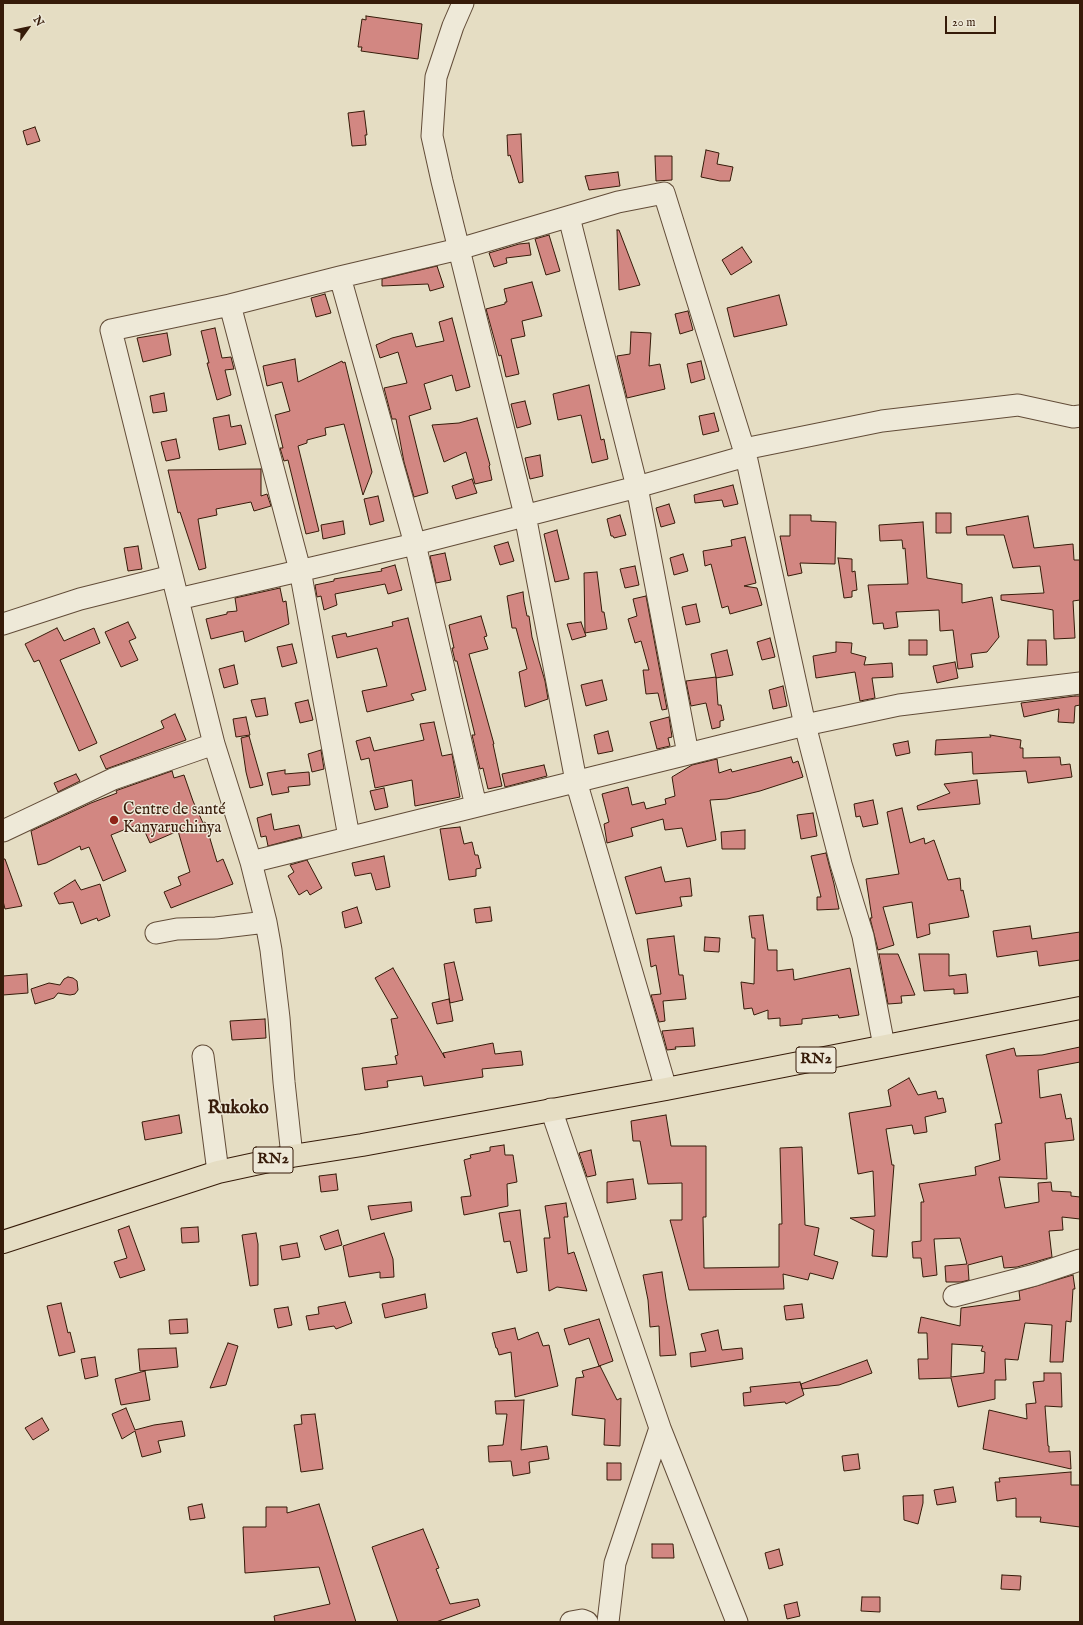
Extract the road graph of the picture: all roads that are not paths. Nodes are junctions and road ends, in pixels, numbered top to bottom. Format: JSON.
{"nodes":[{"id":1,"x":463,"y":3,"type":"edge"},
{"id":2,"x":569,"y":217,"type":"junction"},
{"id":3,"x":459,"y":249,"type":"junction"},
{"id":4,"x":340,"y":277,"type":"junction"},
{"id":5,"x":230,"y":305,"type":"junction"},
{"id":6,"x":1080,"y":416,"type":"edge"},
{"id":7,"x":745,"y":453,"type":"junction"},
{"id":8,"x":637,"y":487,"type":"junction"},
{"id":9,"x":525,"y":515,"type":"junction"},
{"id":10,"x":415,"y":544,"type":"junction"},
{"id":11,"x":300,"y":570,"type":"junction"},
{"id":12,"x":172,"y":576,"type":"junction"},
{"id":13,"x":178,"y":599,"type":"junction"},
{"id":14,"x":3,"y":624,"type":"edge"},
{"id":15,"x":1080,"y":683,"type":"edge"},
{"id":16,"x":805,"y":725,"type":"junction"},
{"id":17,"x":214,"y":744,"type":"junction"},
{"id":18,"x":688,"y":754,"type":"junction"},
{"id":19,"x":576,"y":781,"type":"junction"},
{"id":20,"x":476,"y":806,"type":"junction"},
{"id":21,"x":3,"y":831,"type":"edge"},
{"id":22,"x":349,"y":837,"type":"junction"},
{"id":23,"x":251,"y":862,"type":"junction"},
{"id":24,"x":266,"y":922,"type":"junction"},
{"id":25,"x":156,"y":933,"type":"dead end"},
{"id":26,"x":1080,"y":1008,"type":"edge"},
{"id":27,"x":884,"y":1046,"type":"junction"},
{"id":28,"x":203,"y":1056,"type":"dead end"},
{"id":29,"x":666,"y":1089,"type":"junction"},
{"id":30,"x":551,"y":1109,"type":"junction"},
{"id":31,"x":292,"y":1156,"type":"junction"},
{"id":32,"x":218,"y":1172,"type":"junction"},
{"id":33,"x":3,"y":1242,"type":"edge"},
{"id":34,"x":1080,"y":1260,"type":"edge"},
{"id":35,"x":954,"y":1296,"type":"dead end"},
{"id":36,"x":660,"y":1428,"type":"junction"},
{"id":37,"x":571,"y":1622,"type":"edge"},
{"id":38,"x":587,"y":1622,"type":"edge"},
{"id":39,"x":608,"y":1622,"type":"edge"},
{"id":40,"x":737,"y":1622,"type":"edge"}],
"edges":[{"from":1,"to":3,"type":"street"},
{"from":2,"to":3,"type":"street"},
{"from":2,"to":7,"type":"street"},
{"from":2,"to":8,"type":"street"},
{"from":3,"to":4,"type":"street"},
{"from":3,"to":9,"type":"street"},
{"from":4,"to":5,"type":"street"},
{"from":4,"to":10,"type":"street"},
{"from":5,"to":11,"type":"street"},
{"from":5,"to":12,"type":"street"},
{"from":6,"to":7,"type":"street"},
{"from":7,"to":8,"type":"street"},
{"from":7,"to":16,"type":"street"},
{"from":8,"to":9,"type":"street"},
{"from":8,"to":18,"type":"street"},
{"from":9,"to":10,"type":"street"},
{"from":9,"to":19,"type":"street"},
{"from":10,"to":11,"type":"street"},
{"from":10,"to":20,"type":"street"},
{"from":11,"to":13,"type":"street"},
{"from":11,"to":22,"type":"street"},
{"from":12,"to":13,"type":"street"},
{"from":12,"to":14,"type":"street"},
{"from":13,"to":17,"type":"street"},
{"from":15,"to":16,"type":"street"},
{"from":16,"to":18,"type":"street"},
{"from":16,"to":27,"type":"street"},
{"from":17,"to":21,"type":"street"},
{"from":17,"to":23,"type":"street"},
{"from":18,"to":19,"type":"street"},
{"from":19,"to":20,"type":"street"},
{"from":19,"to":29,"type":"street"},
{"from":20,"to":22,"type":"street"},
{"from":22,"to":23,"type":"street"},
{"from":23,"to":24,"type":"street"},
{"from":24,"to":25,"type":"street"},
{"from":24,"to":31,"type":"street"},
{"from":26,"to":27,"type":"highway","number":"RN2"},
{"from":27,"to":29,"type":"highway","number":"RN2"},
{"from":28,"to":32,"type":"street"},
{"from":29,"to":30,"type":"highway","number":"RN2"},
{"from":30,"to":31,"type":"highway","number":"RN2"},
{"from":30,"to":36,"type":"street"},
{"from":31,"to":32,"type":"highway","number":"RN2"},
{"from":32,"to":33,"type":"highway","number":"RN2"},
{"from":34,"to":35,"type":"street"},
{"from":36,"to":39,"type":"street"},
{"from":36,"to":40,"type":"street"},
{"from":37,"to":38,"type":"street"}]}
